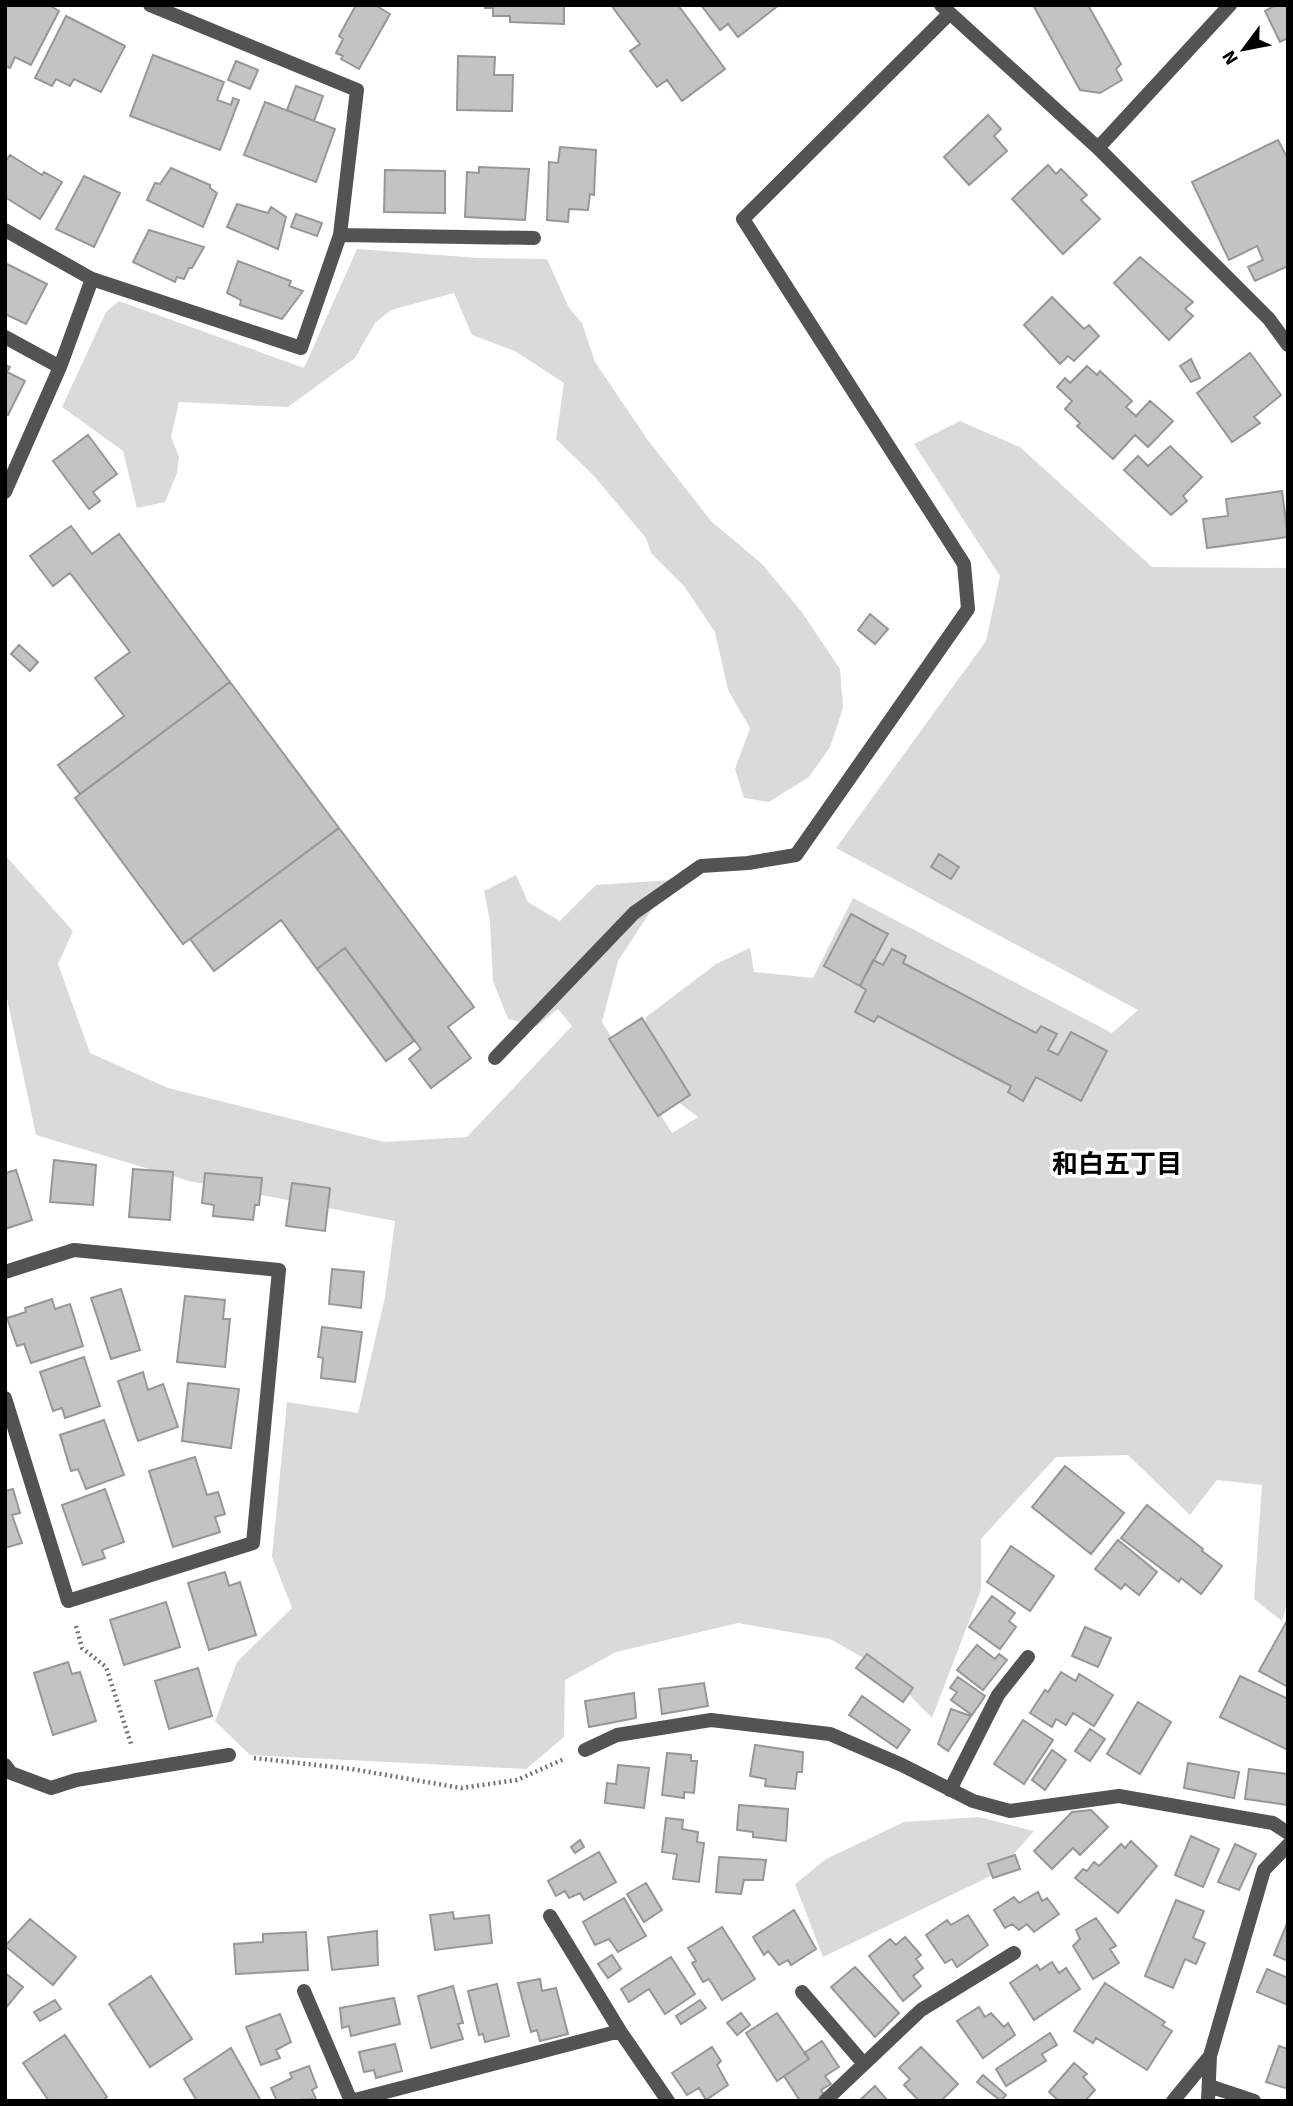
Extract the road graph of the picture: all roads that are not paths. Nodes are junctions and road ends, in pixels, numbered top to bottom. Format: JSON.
{"nodes":[{"id":1,"x":150,"y":5,"type":"edge"},
{"id":2,"x":1230,"y":5,"type":"edge"},
{"id":3,"x":945,"y":10,"type":"edge"},
{"id":4,"x":1098,"y":148,"type":"junction"},
{"id":5,"x":5,"y":230,"type":"edge"},
{"id":6,"x":340,"y":235,"type":"junction"},
{"id":7,"x":534,"y":238,"type":"dead end"},
{"id":8,"x":92,"y":279,"type":"junction"},
{"id":9,"x":5,"y":337,"type":"edge"},
{"id":10,"x":1288,"y":345,"type":"edge"},
{"id":11,"x":60,"y":367,"type":"junction"},
{"id":12,"x":5,"y":492,"type":"edge"},
{"id":13,"x":495,"y":1058,"type":"dead end"},
{"id":14,"x":5,"y":1272,"type":"edge"},
{"id":15,"x":5,"y":1398,"type":"edge"},
{"id":16,"x":1028,"y":1657,"type":"dead end"},
{"id":17,"x":585,"y":1750,"type":"road end"},
{"id":18,"x":229,"y":1755,"type":"road end"},
{"id":19,"x":5,"y":1765,"type":"edge"},
{"id":20,"x":950,"y":1790,"type":"junction"},
{"id":21,"x":1288,"y":1833,"type":"edge"},
{"id":22,"x":1288,"y":1845,"type":"edge"},
{"id":23,"x":550,"y":1916,"type":"dead end"},
{"id":24,"x":1014,"y":1953,"type":"dead end"},
{"id":25,"x":304,"y":1991,"type":"dead end"},
{"id":26,"x":802,"y":1992,"type":"dead end"},
{"id":27,"x":620,"y":2031,"type":"junction"},
{"id":28,"x":1210,"y":2056,"type":"junction"},
{"id":29,"x":864,"y":2064,"type":"junction"},
{"id":30,"x":1208,"y":2094,"type":"edge"},
{"id":31,"x":351,"y":2101,"type":"edge"},
{"id":32,"x":668,"y":2101,"type":"edge"},
{"id":33,"x":825,"y":2101,"type":"edge"},
{"id":34,"x":1173,"y":2101,"type":"edge"},
{"id":35,"x":1254,"y":2101,"type":"edge"}],
"edges":[{"from":1,"to":6,"type":"street"},
{"from":2,"to":4,"type":"street"},
{"from":3,"to":4,"type":"street"},
{"from":3,"to":13,"type":"street"},
{"from":4,"to":10,"type":"street"},
{"from":5,"to":8,"type":"street"},
{"from":6,"to":7,"type":"street"},
{"from":6,"to":8,"type":"street"},
{"from":8,"to":11,"type":"street"},
{"from":9,"to":11,"type":"street"},
{"from":11,"to":12,"type":"street"},
{"from":14,"to":15,"type":"street"},
{"from":16,"to":20,"type":"street"},
{"from":17,"to":20,"type":"street"},
{"from":18,"to":19,"type":"street"},
{"from":20,"to":21,"type":"street"},
{"from":22,"to":28,"type":"street"},
{"from":23,"to":27,"type":"street"},
{"from":24,"to":29,"type":"street"},
{"from":25,"to":31,"type":"street"},
{"from":26,"to":29,"type":"street"},
{"from":27,"to":31,"type":"street"},
{"from":27,"to":32,"type":"street"},
{"from":28,"to":30,"type":"street"},
{"from":28,"to":34,"type":"street"},
{"from":29,"to":33,"type":"street"},
{"from":30,"to":35,"type":"street"}]}
